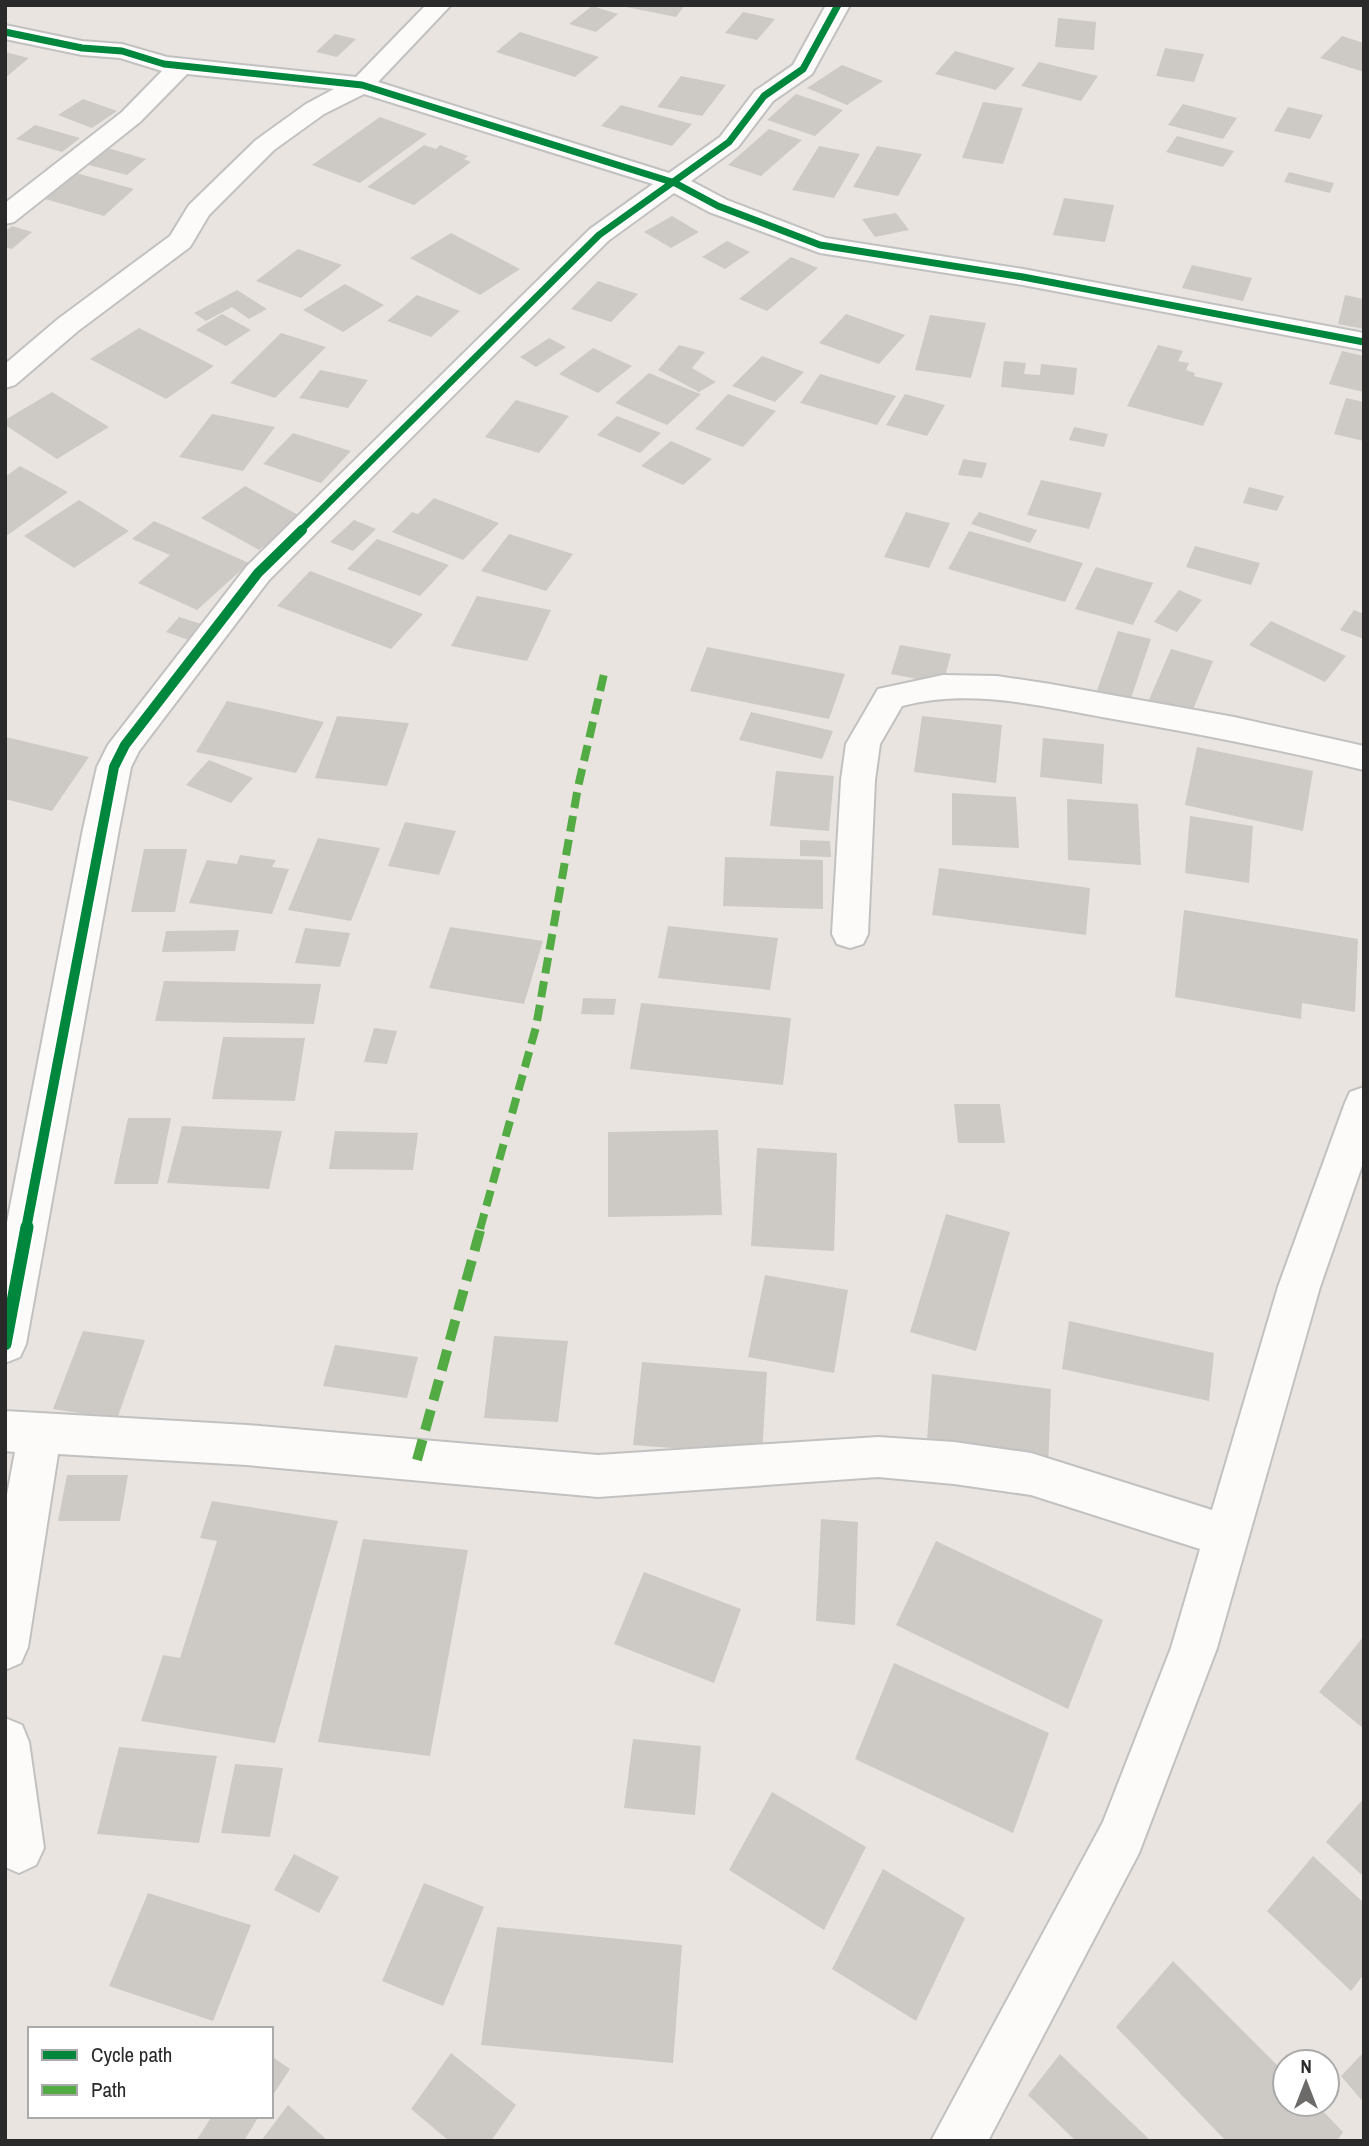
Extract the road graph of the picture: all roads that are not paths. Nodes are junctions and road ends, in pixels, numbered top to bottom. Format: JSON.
{"nodes":[{"id":1,"x":439,"y":5,"type":"edge"},
{"id":2,"x":838,"y":5,"type":"edge"},
{"id":3,"x":5,"y":32,"type":"edge"},
{"id":4,"x":181,"y":66,"type":"junction"},
{"id":5,"x":362,"y":85,"type":"junction"},
{"id":6,"x":675,"y":183,"type":"junction"},
{"id":7,"x":5,"y":216,"type":"edge"},
{"id":8,"x":1364,"y":342,"type":"edge"},
{"id":9,"x":5,"y":379,"type":"edge"},
{"id":10,"x":1364,"y":758,"type":"edge"},
{"id":11,"x":850,"y":934,"type":"dead end"},
{"id":12,"x":1364,"y":1102,"type":"edge"},
{"id":13,"x":5,"y":1344,"type":"edge"},
{"id":14,"x":22,"y":1433,"type":"edge"},
{"id":15,"x":1228,"y":1537,"type":"junction"},
{"id":16,"x":5,"y":1647,"type":"edge"},
{"id":17,"x":5,"y":1742,"type":"edge"},
{"id":18,"x":19,"y":1848,"type":"dead end"},
{"id":19,"x":958,"y":2141,"type":"edge"}],
"edges":[{"from":1,"to":5,"type":"street"},
{"from":2,"to":6,"type":"street"},
{"from":3,"to":4,"type":"street"},
{"from":4,"to":5,"type":"street"},
{"from":4,"to":7,"type":"street"},
{"from":5,"to":6,"type":"street"},
{"from":5,"to":9,"type":"street"},
{"from":6,"to":8,"type":"street"},
{"from":6,"to":13,"type":"street"},
{"from":10,"to":11,"type":"street"},
{"from":12,"to":15,"type":"street"},
{"from":14,"to":15,"type":"street"},
{"from":14,"to":16,"type":"street"},
{"from":15,"to":19,"type":"street"},
{"from":17,"to":18,"type":"street"}]}
